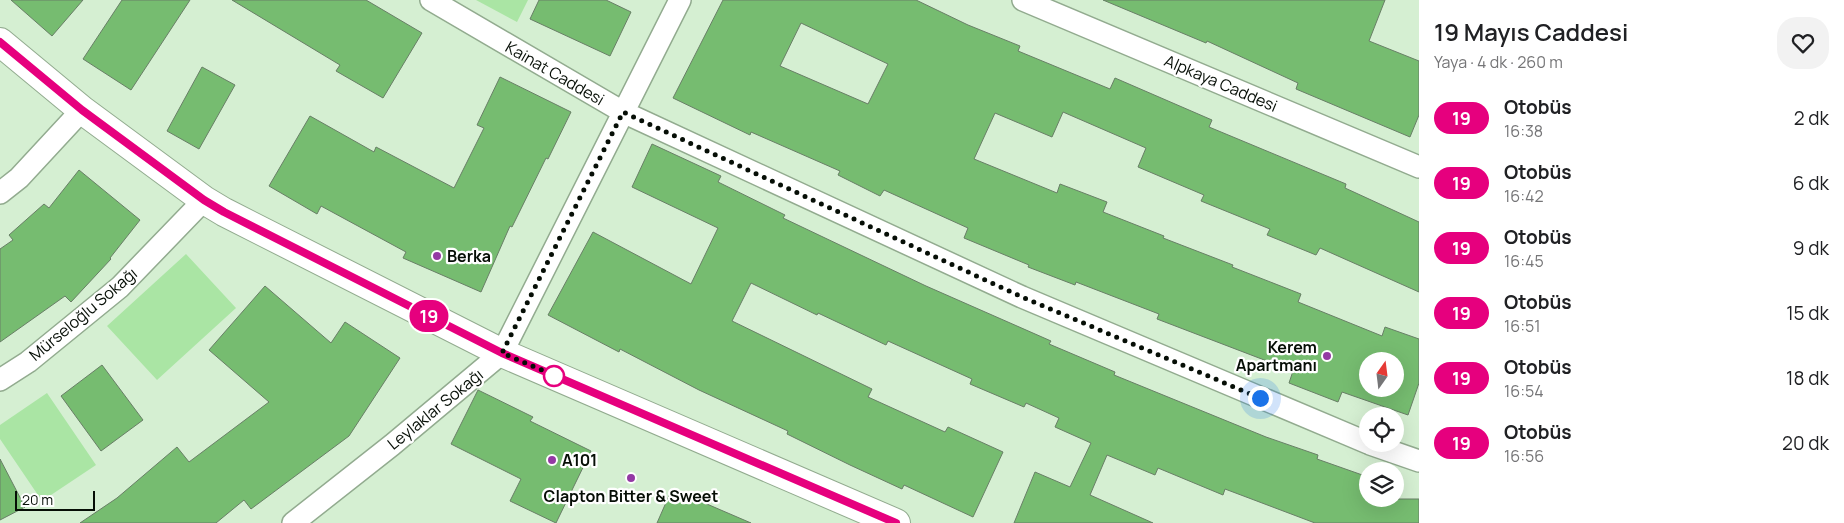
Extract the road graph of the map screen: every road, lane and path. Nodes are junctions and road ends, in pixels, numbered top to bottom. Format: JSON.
{"nodes":[{"id":1,"x":431,"y":0,"type":"edge"},
{"id":2,"x":680,"y":0,"type":"edge"},
{"id":3,"x":1023,"y":0,"type":"edge"},
{"id":4,"x":0,"y":42,"type":"edge"},
{"id":5,"x":82,"y":110,"type":"junction"},
{"id":6,"x":623,"y":112,"type":"junction"},
{"id":7,"x":1419,"y":167,"type":"edge"},
{"id":8,"x":0,"y":193,"type":"edge"},
{"id":9,"x":204,"y":200,"type":"junction"},
{"id":10,"x":502,"y":353,"type":"junction"},
{"id":11,"x":0,"y":380,"type":"edge"},
{"id":12,"x":1359,"y":439,"type":"edge"},
{"id":13,"x":1394,"y":452,"type":"edge"},
{"id":14,"x":1419,"y":461,"type":"edge"},
{"id":15,"x":292,"y":523,"type":"edge"},
{"id":16,"x":896,"y":523,"type":"edge"}],
"edges":[{"from":1,"to":6,"type":"street","name":"Kainat Caddesi"},
{"from":2,"to":6,"type":"street","name":"Leylaklar Sokağı"},
{"from":3,"to":7,"type":"street","name":"Alpkaya Caddesi"},
{"from":4,"to":5,"type":"street"},
{"from":5,"to":8,"type":"street"},
{"from":5,"to":9,"type":"street"},
{"from":6,"to":10,"type":"street","name":"Leylaklar Sokağı"},
{"from":6,"to":12,"type":"street","name":"Kainat Caddesi"},
{"from":9,"to":10,"type":"street"},
{"from":9,"to":11,"type":"street","name":"Mürseloğlu Sokağı"},
{"from":10,"to":15,"type":"street","name":"Leylaklar Sokağı"},
{"from":10,"to":16,"type":"street"},
{"from":13,"to":14,"type":"street","name":"Kainat Caddesi"}]}
